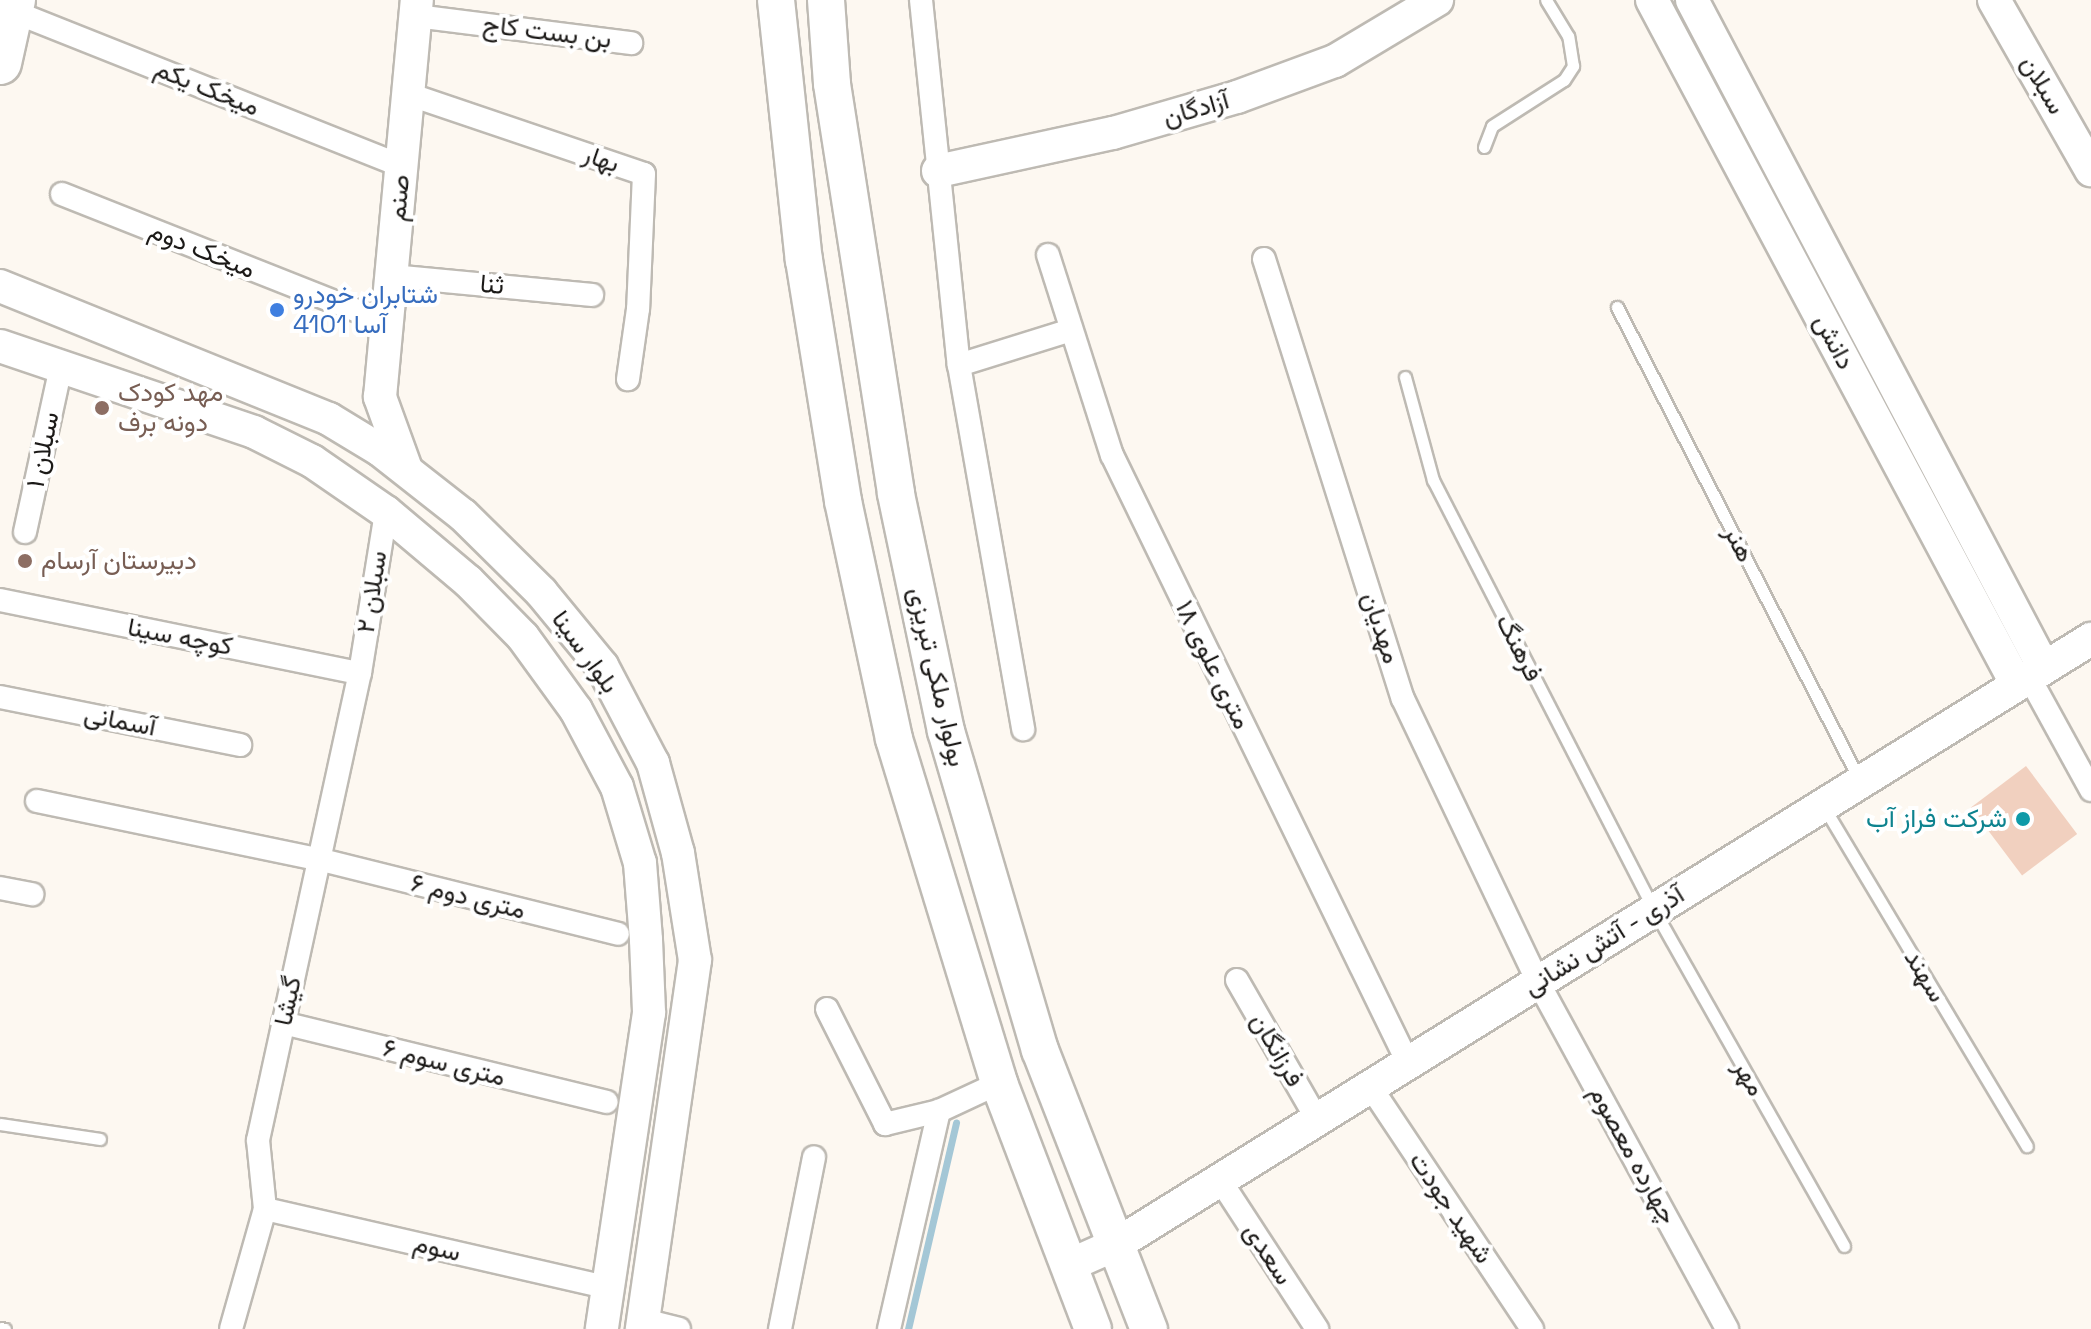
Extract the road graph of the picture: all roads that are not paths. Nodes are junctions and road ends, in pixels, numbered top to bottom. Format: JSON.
{"nodes":[{"id":1,"x":776,"y":0,"type":"edge"},
{"id":2,"x":826,"y":0,"type":"edge"},
{"id":3,"x":921,"y":0,"type":"edge"},
{"id":4,"x":1546,"y":0,"type":"edge"},
{"id":5,"x":1652,"y":0,"type":"edge"},
{"id":6,"x":1692,"y":0,"type":"edge"},
{"id":7,"x":1994,"y":0,"type":"edge"},
{"id":8,"x":1423,"y":4,"type":"edge"},
{"id":9,"x":13,"y":5,"type":"edge"},
{"id":10,"x":417,"y":8,"type":"edge"},
{"id":11,"x":631,"y":43,"type":"dead end"},
{"id":12,"x":0,"y":63,"type":"edge"},
{"id":13,"x":408,"y":94,"type":"junction"},
{"id":14,"x":1484,"y":147,"type":"dead end"},
{"id":15,"x":402,"y":166,"type":"junction"},
{"id":16,"x":2091,"y":170,"type":"edge"},
{"id":17,"x":938,"y":171,"type":"junction"},
{"id":18,"x":62,"y":194,"type":"dead end"},
{"id":19,"x":1048,"y":255,"type":"dead end"},
{"id":20,"x":1264,"y":259,"type":"dead end"},
{"id":21,"x":392,"y":276,"type":"junction"},
{"id":22,"x":0,"y":286,"type":"edge"},
{"id":23,"x":592,"y":295,"type":"dead end"},
{"id":24,"x":1617,"y":307,"type":"dead end"},
{"id":25,"x":387,"y":323,"type":"junction"},
{"id":26,"x":1068,"y":331,"type":"junction"},
{"id":27,"x":0,"y":346,"type":"edge"},
{"id":28,"x":959,"y":365,"type":"junction"},
{"id":29,"x":61,"y":367,"type":"junction"},
{"id":30,"x":1405,"y":377,"type":"dead end"},
{"id":31,"x":628,"y":379,"type":"dead end"},
{"id":32,"x":380,"y":397,"type":"junction"},
{"id":33,"x":320,"y":416,"type":"junction"},
{"id":34,"x":406,"y":469,"type":"junction"},
{"id":35,"x":386,"y":512,"type":"junction"},
{"id":36,"x":25,"y":532,"type":"dead end"},
{"id":37,"x":0,"y":600,"type":"edge"},
{"id":38,"x":2091,"y":639,"type":"edge"},
{"id":39,"x":360,"y":673,"type":"junction"},
{"id":40,"x":2030,"y":677,"type":"junction"},
{"id":41,"x":0,"y":697,"type":"edge"},
{"id":42,"x":1023,"y":729,"type":"dead end"},
{"id":43,"x":240,"y":745,"type":"dead end"},
{"id":44,"x":1861,"y":782,"type":"junction"},
{"id":45,"x":2091,"y":790,"type":"edge"},
{"id":46,"x":37,"y":801,"type":"dead end"},
{"id":47,"x":1823,"y":805,"type":"junction"},
{"id":48,"x":318,"y":859,"type":"junction"},
{"id":49,"x":0,"y":888,"type":"edge"},
{"id":50,"x":32,"y":894,"type":"dead end"},
{"id":51,"x":1654,"y":910,"type":"junction"},
{"id":52,"x":618,"y":934,"type":"dead end"},
{"id":53,"x":1237,"y":980,"type":"dead end"},
{"id":54,"x":1538,"y":982,"type":"junction"},
{"id":55,"x":827,"y":1009,"type":"dead end"},
{"id":56,"x":649,"y":1013,"type":"junction"},
{"id":57,"x":691,"y":1016,"type":"junction"},
{"id":58,"x":283,"y":1023,"type":"junction"},
{"id":59,"x":1408,"y":1063,"type":"junction"},
{"id":60,"x":999,"y":1083,"type":"junction"},
{"id":61,"x":1370,"y":1086,"type":"junction"},
{"id":62,"x":606,"y":1102,"type":"dead end"},
{"id":63,"x":939,"y":1111,"type":"junction"},
{"id":64,"x":1317,"y":1119,"type":"junction"},
{"id":65,"x":0,"y":1124,"type":"edge"},
{"id":66,"x":100,"y":1139,"type":"dead end"},
{"id":67,"x":2027,"y":1146,"type":"dead end"},
{"id":68,"x":814,"y":1157,"type":"dead end"},
{"id":69,"x":1220,"y":1180,"type":"junction"},
{"id":70,"x":265,"y":1209,"type":"junction"},
{"id":71,"x":1117,"y":1244,"type":"junction"},
{"id":72,"x":1844,"y":1246,"type":"dead end"},
{"id":73,"x":1072,"y":1264,"type":"junction"},
{"id":74,"x":610,"y":1288,"type":"junction"},
{"id":75,"x":643,"y":1324,"type":"edge"},
{"id":76,"x":231,"y":1329,"type":"edge"},
{"id":77,"x":602,"y":1329,"type":"edge"},
{"id":78,"x":679,"y":1329,"type":"edge"},
{"id":79,"x":780,"y":1329,"type":"edge"},
{"id":80,"x":889,"y":1329,"type":"edge"},
{"id":81,"x":1093,"y":1329,"type":"edge"},
{"id":82,"x":1149,"y":1329,"type":"edge"},
{"id":83,"x":1317,"y":1329,"type":"edge"},
{"id":84,"x":1532,"y":1329,"type":"edge"},
{"id":85,"x":1727,"y":1329,"type":"edge"}],
"edges":[{"from":1,"to":60,"type":"main road","name":"بولوار ملکی تبریزی"},
{"from":2,"to":71,"type":"main road","name":"بولوار ملکی تبریزی"},
{"from":3,"to":17,"type":"street"},
{"from":4,"to":14,"type":"lane"},
{"from":5,"to":40,"type":"street","name":"دانش"},
{"from":6,"to":40,"type":"street","name":"دانش"},
{"from":7,"to":16,"type":"street","name":"سبلان"},
{"from":8,"to":17,"type":"street","name":"آزادگان"},
{"from":9,"to":12,"type":"highway"},
{"from":9,"to":15,"type":"street","name":"میخک یکم"},
{"from":10,"to":11,"type":"street","name":"بن بست کاج"},
{"from":10,"to":13,"type":"street","name":"صنم"},
{"from":13,"to":15,"type":"street","name":"صنم"},
{"from":13,"to":31,"type":"street","name":"بهار"},
{"from":15,"to":21,"type":"street","name":"صنم"},
{"from":17,"to":28,"type":"street"},
{"from":18,"to":25,"type":"street","name":"میخک دوم"},
{"from":19,"to":26,"type":"street","name":"۱۸ متری علوی"},
{"from":20,"to":54,"type":"street","name":"مهدیان"},
{"from":21,"to":23,"type":"street","name":"ثنا"},
{"from":21,"to":25,"type":"street","name":"صنم"},
{"from":22,"to":33,"type":"street","name":"بلوار سینا"},
{"from":24,"to":44,"type":"lane","name":"هنر"},
{"from":25,"to":32,"type":"street","name":"صنم"},
{"from":26,"to":28,"type":"street"},
{"from":26,"to":59,"type":"street","name":"۱۸ متری علوی"},
{"from":27,"to":29,"type":"street","name":"بلوار سینا"},
{"from":28,"to":42,"type":"street"},
{"from":29,"to":35,"type":"street","name":"بلوار سینا"},
{"from":29,"to":36,"type":"street","name":"سبلان ۱"},
{"from":30,"to":51,"type":"lane","name":"فرهنگ"},
{"from":32,"to":33,"type":"street"},
{"from":32,"to":34,"type":"street"},
{"from":33,"to":34,"type":"street","name":"بلوار سینا"},
{"from":34,"to":57,"type":"street","name":"بلوار سینا"},
{"from":35,"to":39,"type":"street","name":"سبلان ۲"},
{"from":35,"to":56,"type":"street","name":"بلوار سینا"},
{"from":37,"to":39,"type":"street","name":"کوچه سینا"},
{"from":38,"to":40,"type":"street","name":"آذرى - آتش نشانى"},
{"from":39,"to":48,"type":"street","name":"گیشا"},
{"from":40,"to":44,"type":"street","name":"آذرى - آتش نشانى"},
{"from":40,"to":45,"type":"street"},
{"from":41,"to":43,"type":"street","name":"آسمانی"},
{"from":44,"to":47,"type":"street","name":"آذرى - آتش نشانى"},
{"from":46,"to":48,"type":"street","name":"۶ متری دوم"},
{"from":47,"to":51,"type":"street","name":"آذرى - آتش نشانى"},
{"from":47,"to":67,"type":"lane","name":"سهند"},
{"from":48,"to":52,"type":"street","name":"۶ متری دوم"},
{"from":48,"to":58,"type":"street","name":"گیشا"},
{"from":49,"to":50,"type":"street"},
{"from":51,"to":54,"type":"street","name":"آذرى - آتش نشانى"},
{"from":51,"to":72,"type":"lane","name":"مهر"},
{"from":53,"to":64,"type":"street","name":"فرزانگان"},
{"from":54,"to":59,"type":"street","name":"آذرى - آتش نشانى"},
{"from":54,"to":85,"type":"street","name":"چهارده معصوم"},
{"from":55,"to":63,"type":"street"},
{"from":56,"to":57,"type":"street"},
{"from":56,"to":74,"type":"street","name":"بلوار سینا"},
{"from":57,"to":75,"type":"street","name":"بلوار سینا"},
{"from":58,"to":62,"type":"street","name":"۶ متری سوم"},
{"from":58,"to":70,"type":"street","name":"گیشا"},
{"from":59,"to":61,"type":"street","name":"آذرى - آتش نشانى"},
{"from":60,"to":63,"type":"street"},
{"from":60,"to":73,"type":"main road","name":"بولوار ملکی تبریزی"},
{"from":61,"to":64,"type":"street","name":"آذرى - آتش نشانى"},
{"from":61,"to":84,"type":"street","name":"شهید جودت"},
{"from":63,"to":80,"type":"street"},
{"from":64,"to":69,"type":"street","name":"آذرى - آتش نشانى"},
{"from":65,"to":66,"type":"lane"},
{"from":68,"to":79,"type":"street"},
{"from":69,"to":71,"type":"street","name":"آذرى - آتش نشانى"},
{"from":69,"to":83,"type":"street","name":"سعدی"},
{"from":70,"to":74,"type":"street","name":"سوم"},
{"from":70,"to":76,"type":"street","name":"گیشا"},
{"from":71,"to":73,"type":"street","name":"آذرى - آتش نشانى"},
{"from":71,"to":82,"type":"main road","name":"بولوار ملکی تبریزی"},
{"from":73,"to":81,"type":"main road","name":"بولوار ملکی تبریزی"},
{"from":74,"to":77,"type":"street","name":"بلوار سینا"},
{"from":75,"to":78,"type":"street"}]}
